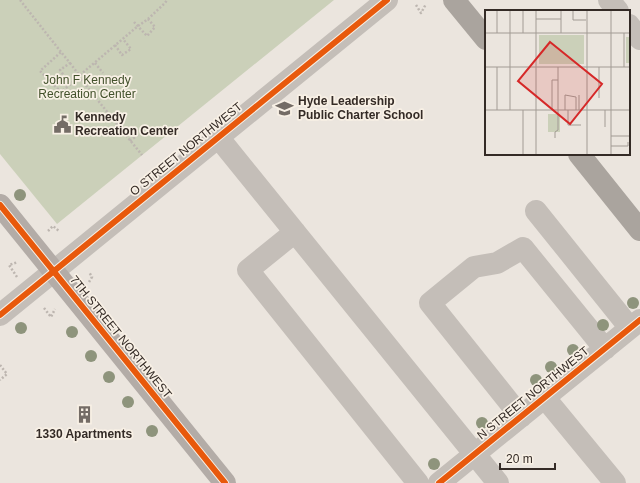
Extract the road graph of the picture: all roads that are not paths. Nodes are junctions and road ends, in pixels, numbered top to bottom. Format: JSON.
{"nodes":[{"id":1,"x":387,"y":0,"type":"edge"},
{"id":2,"x":454,"y":0,"type":"edge"},
{"id":3,"x":609,"y":0,"type":"edge"},
{"id":4,"x":617,"y":10,"type":"edge"},
{"id":5,"x":630,"y":26,"type":"edge"},
{"id":6,"x":485,"y":39,"type":"edge"},
{"id":7,"x":640,"y":39,"type":"edge"},
{"id":8,"x":218,"y":137,"type":"junction"},
{"id":9,"x":580,"y":155,"type":"edge"},
{"id":10,"x":0,"y":205,"type":"edge"},
{"id":11,"x":536,"y":211,"type":"dead end"},
{"id":12,"x":640,"y":230,"type":"edge"},
{"id":13,"x":295,"y":232,"type":"junction"},
{"id":14,"x":53,"y":271,"type":"junction"},
{"id":15,"x":0,"y":315,"type":"edge"},
{"id":16,"x":635,"y":324,"type":"edge"},
{"id":17,"x":605,"y":349,"type":"junction"},
{"id":18,"x":545,"y":398,"type":"junction"},
{"id":19,"x":521,"y":417,"type":"junction"},
{"id":20,"x":474,"y":455,"type":"junction"},
{"id":21,"x":225,"y":483,"type":"edge"},
{"id":22,"x":418,"y":483,"type":"edge"},
{"id":23,"x":439,"y":483,"type":"edge"},
{"id":24,"x":498,"y":483,"type":"edge"},
{"id":25,"x":615,"y":483,"type":"edge"}],
"edges":[{"from":1,"to":8,"type":"street","name":"O STREET NORTHWEST"},
{"from":2,"to":6,"type":"highway"},
{"from":3,"to":4,"type":"street"},
{"from":5,"to":7,"type":"street"},
{"from":8,"to":13,"type":"street"},
{"from":8,"to":14,"type":"street","name":"O STREET NORTHWEST"},
{"from":9,"to":12,"type":"highway"},
{"from":10,"to":14,"type":"main road","name":"7TH STREET NORTHWEST"},
{"from":11,"to":16,"type":"street"},
{"from":13,"to":20,"type":"street"},
{"from":13,"to":22,"type":"street"},
{"from":14,"to":15,"type":"street","name":"O STREET NORTHWEST"},
{"from":14,"to":21,"type":"main road","name":"7TH STREET NORTHWEST"},
{"from":16,"to":17,"type":"street","name":"N STREET NORTHWEST"},
{"from":17,"to":18,"type":"street","name":"N STREET NORTHWEST"},
{"from":17,"to":19,"type":"street"},
{"from":18,"to":19,"type":"street","name":"N STREET NORTHWEST"},
{"from":18,"to":25,"type":"street"},
{"from":19,"to":20,"type":"street","name":"N STREET NORTHWEST"},
{"from":20,"to":23,"type":"street","name":"N STREET NORTHWEST"},
{"from":20,"to":24,"type":"street"}]}
